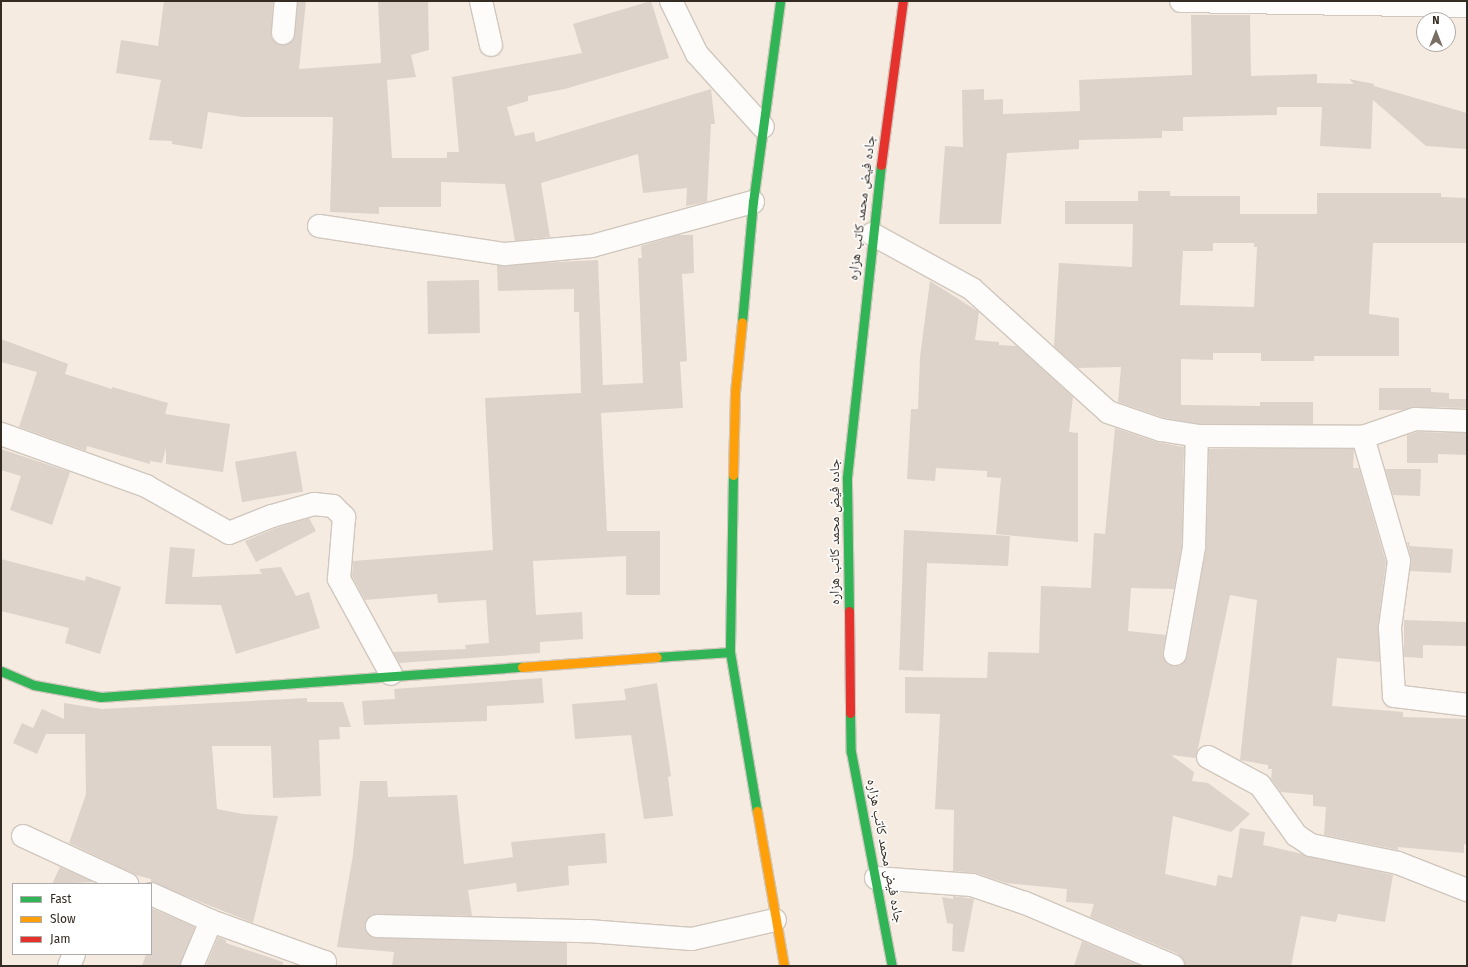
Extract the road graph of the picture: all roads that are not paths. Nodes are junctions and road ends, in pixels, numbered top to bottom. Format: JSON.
{"nodes":[{"id":1,"x":286,"y":1,"type":"edge"},
{"id":2,"x":671,"y":1,"type":"edge"},
{"id":3,"x":780,"y":1,"type":"edge"},
{"id":4,"x":903,"y":1,"type":"edge"},
{"id":5,"x":1181,"y":1,"type":"edge"},
{"id":6,"x":484,"y":2,"type":"edge"},
{"id":7,"x":1467,"y":6,"type":"edge"},
{"id":8,"x":283,"y":33,"type":"dead end"},
{"id":9,"x":491,"y":45,"type":"dead end"},
{"id":10,"x":763,"y":127,"type":"junction"},
{"id":11,"x":753,"y":202,"type":"junction"},
{"id":12,"x":319,"y":226,"type":"dead end"},
{"id":13,"x":872,"y":234,"type":"junction"},
{"id":14,"x":1467,"y":421,"type":"edge"},
{"id":15,"x":1,"y":434,"type":"edge"},
{"id":16,"x":1197,"y":436,"type":"junction"},
{"id":17,"x":1363,"y":437,"type":"junction"},
{"id":18,"x":730,"y":652,"type":"junction"},
{"id":19,"x":1175,"y":654,"type":"dead end"},
{"id":20,"x":1,"y":671,"type":"edge"},
{"id":21,"x":391,"y":674,"type":"junction"},
{"id":22,"x":1467,"y":705,"type":"edge"},
{"id":23,"x":1208,"y":757,"type":"dead end"},
{"id":24,"x":23,"y":836,"type":"dead end"},
{"id":25,"x":876,"y":878,"type":"junction"},
{"id":26,"x":105,"y":879,"type":"edge"},
{"id":27,"x":123,"y":883,"type":"edge"},
{"id":28,"x":1467,"y":890,"type":"edge"},
{"id":29,"x":152,"y":894,"type":"edge"},
{"id":30,"x":775,"y":920,"type":"junction"},
{"id":31,"x":211,"y":921,"type":"junction"},
{"id":32,"x":377,"y":926,"type":"dead end"},
{"id":33,"x":74,"y":955,"type":"edge"},
{"id":34,"x":69,"y":966,"type":"edge"},
{"id":35,"x":192,"y":966,"type":"edge"},
{"id":36,"x":324,"y":966,"type":"edge"},
{"id":37,"x":784,"y":966,"type":"edge"},
{"id":38,"x":892,"y":966,"type":"edge"},
{"id":39,"x":1173,"y":966,"type":"edge"}],
"edges":[{"from":1,"to":8,"type":"street"},
{"from":2,"to":10,"type":"street"},
{"from":3,"to":10,"type":"main road"},
{"from":4,"to":13,"type":"main road","name":"جاده فیض محمد کاتب هزاره"},
{"from":5,"to":7,"type":"street"},
{"from":6,"to":9,"type":"street"},
{"from":10,"to":11,"type":"main road"},
{"from":11,"to":12,"type":"street"},
{"from":11,"to":18,"type":"main road"},
{"from":13,"to":16,"type":"street"},
{"from":13,"to":25,"type":"main road","name":"جاده فیض محمد کاتب هزاره"},
{"from":14,"to":17,"type":"street"},
{"from":15,"to":21,"type":"street"},
{"from":16,"to":17,"type":"street"},
{"from":16,"to":19,"type":"street"},
{"from":17,"to":22,"type":"street"},
{"from":18,"to":21,"type":"main road"},
{"from":18,"to":30,"type":"main road"},
{"from":20,"to":21,"type":"main road"},
{"from":23,"to":28,"type":"street"},
{"from":24,"to":26,"type":"street"},
{"from":25,"to":38,"type":"main road","name":"جاده فیض محمد کاتب هزاره"},
{"from":25,"to":39,"type":"street"},
{"from":26,"to":27,"type":"street"},
{"from":29,"to":31,"type":"street"},
{"from":30,"to":32,"type":"street"},
{"from":30,"to":37,"type":"main road"},
{"from":31,"to":35,"type":"street"},
{"from":31,"to":36,"type":"street"},
{"from":33,"to":34,"type":"street"}]}
